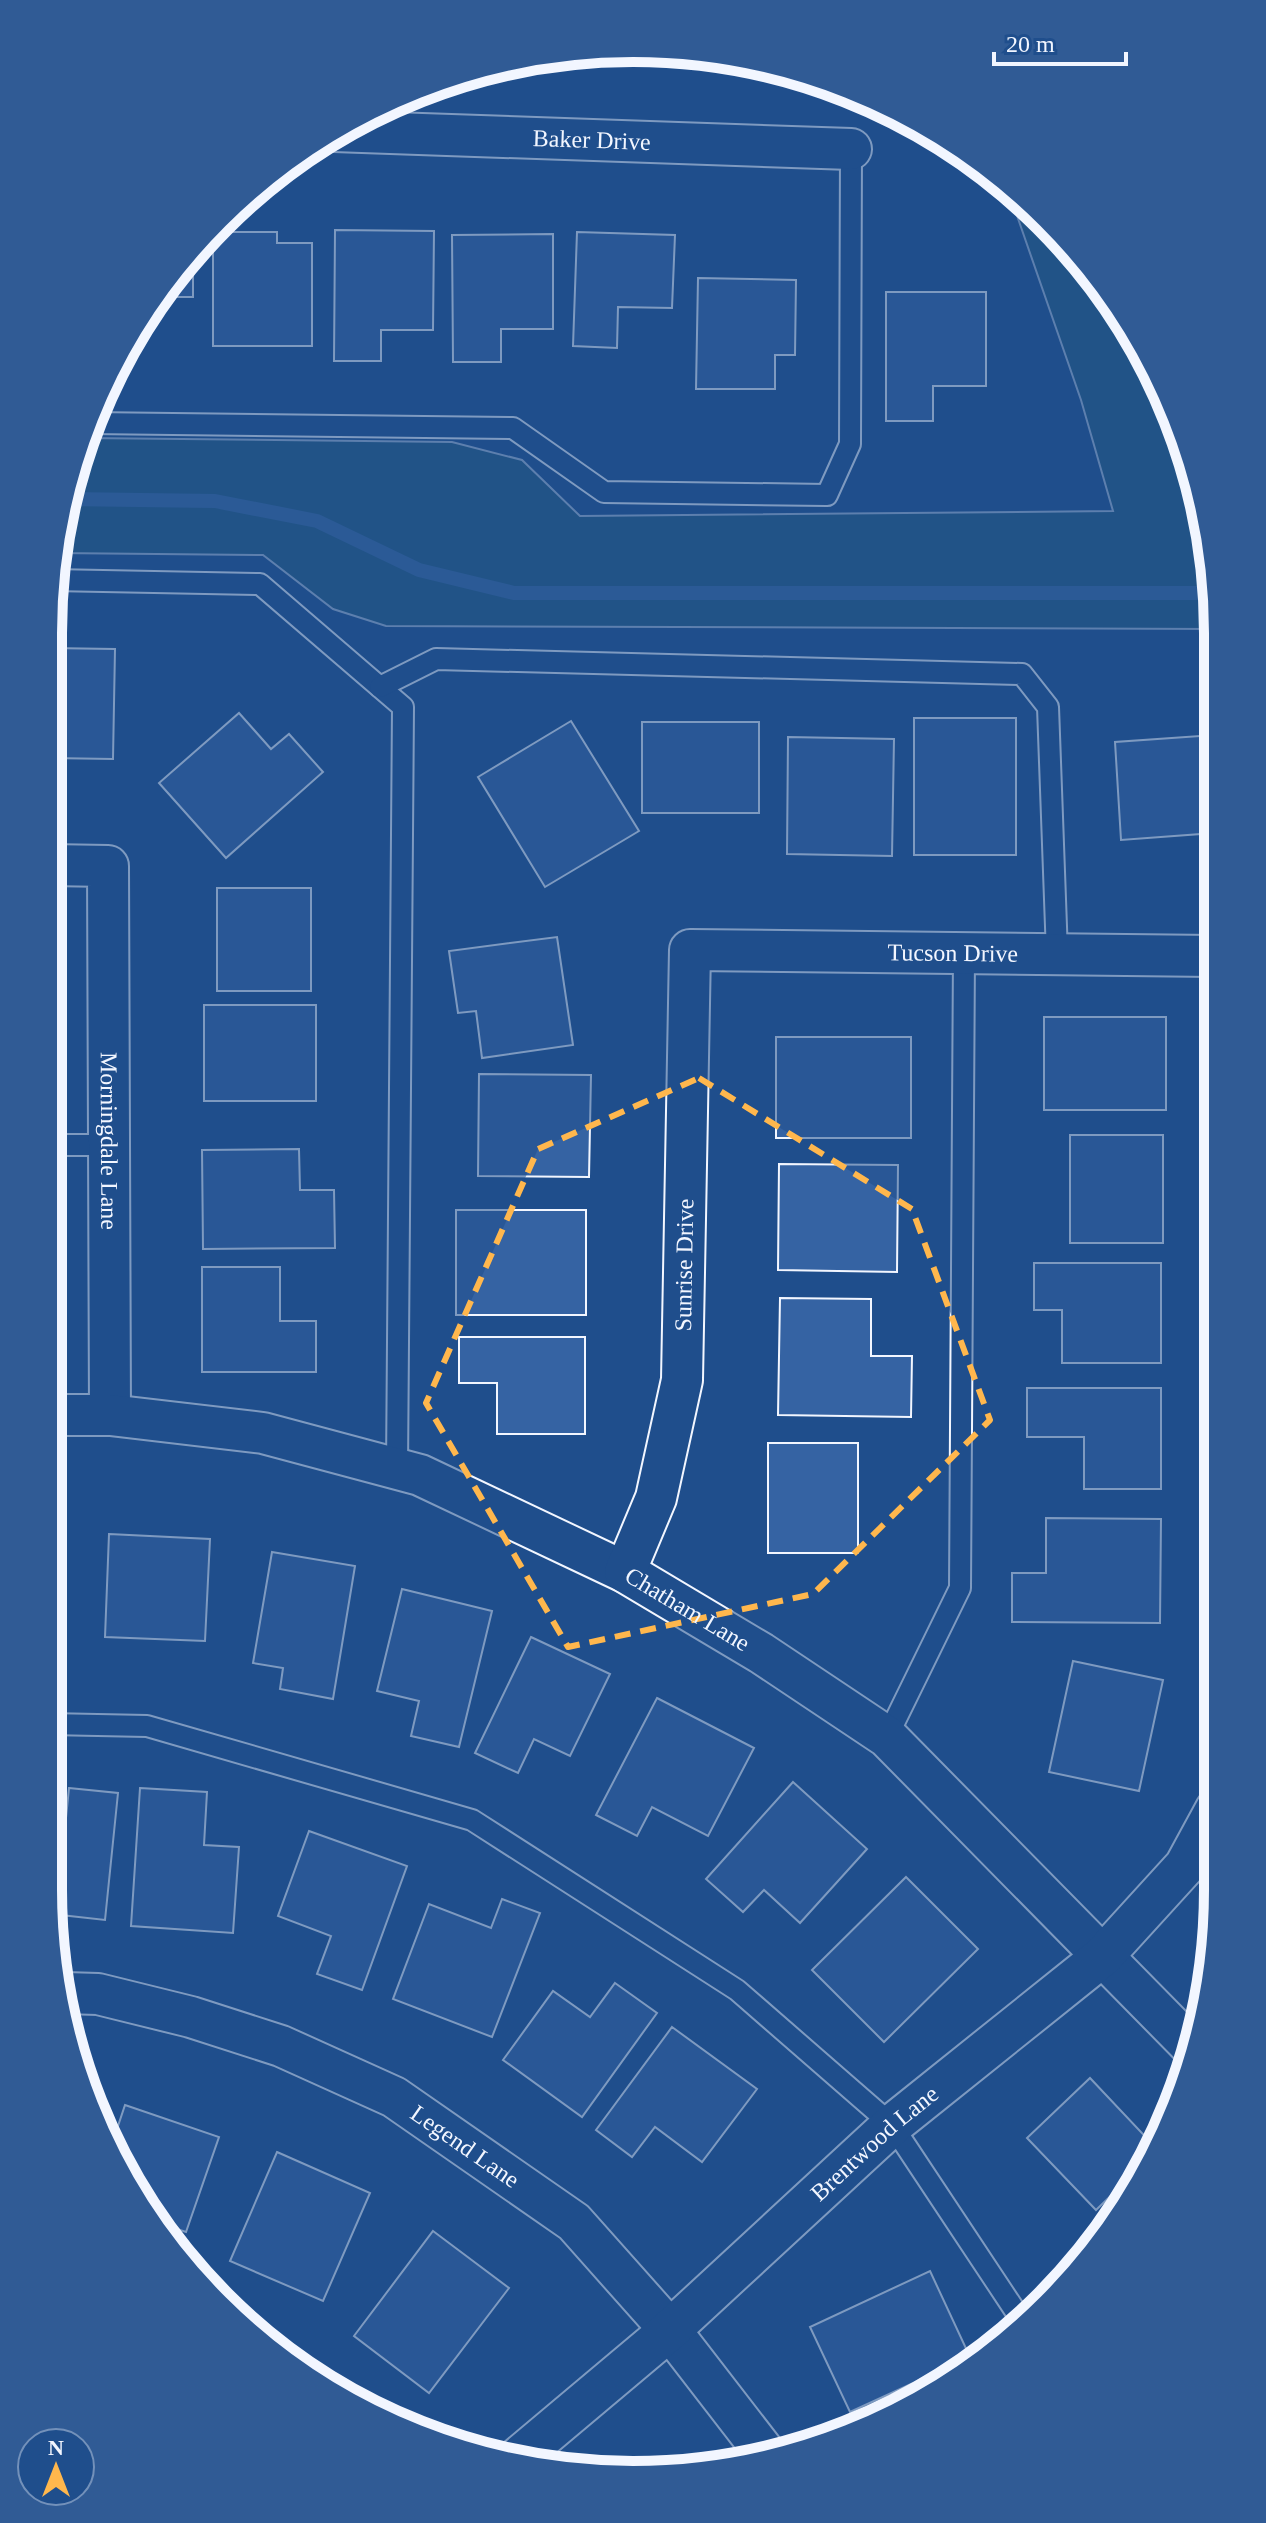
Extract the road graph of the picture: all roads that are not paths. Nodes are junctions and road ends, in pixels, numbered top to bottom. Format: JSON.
{"nodes":[{"id":1,"x":360,"y":132,"type":"edge"},
{"id":2,"x":851,"y":149,"type":"joint"},
{"id":3,"x":102,"y":423,"type":"edge"},
{"id":4,"x":65,"y":580,"type":"edge"},
{"id":5,"x":380,"y":687,"type":"junction"},
{"id":6,"x":62,"y":865,"type":"edge"},
{"id":7,"x":690,"y":950,"type":"joint"},
{"id":8,"x":964,"y":953,"type":"junction"},
{"id":9,"x":1057,"y":954,"type":"junction"},
{"id":10,"x":1204,"y":956,"type":"edge"},
{"id":11,"x":62,"y":1145,"type":"edge"},
{"id":12,"x":109,"y":1145,"type":"junction"},
{"id":13,"x":62,"y":1415,"type":"edge"},
{"id":14,"x":110,"y":1415,"type":"junction"},
{"id":15,"x":397,"y":1469,"type":"junction"},
{"id":16,"x":625,"y":1572,"type":"junction"},
{"id":17,"x":62,"y":1724,"type":"edge"},
{"id":18,"x":887,"y":1737,"type":"junction"},
{"id":19,"x":1204,"y":1831,"type":"edge"},
{"id":20,"x":1103,"y":1956,"type":"junction"},
{"id":21,"x":72,"y":1993,"type":"edge"},
{"id":22,"x":1185,"y":2039,"type":"edge"},
{"id":23,"x":892,"y":2125,"type":"junction"},
{"id":24,"x":1016,"y":2312,"type":"edge"},
{"id":25,"x":670,"y":2330,"type":"junction"},
{"id":26,"x":760,"y":2447,"type":"edge"},
{"id":27,"x":526,"y":2451,"type":"edge"}],
"edges":[{"from":1,"to":2,"type":"street","name":"Baker Drive"},
{"from":2,"to":3,"type":"lane"},
{"from":4,"to":5,"type":"lane"},
{"from":5,"to":9,"type":"lane"},
{"from":5,"to":15,"type":"lane"},
{"from":6,"to":12,"type":"street","name":"Morningdale Lane"},
{"from":7,"to":8,"type":"street","name":"Tucson Drive"},
{"from":7,"to":16,"type":"street","name":"Sunrise Drive"},
{"from":8,"to":9,"type":"street","name":"Tucson Drive"},
{"from":8,"to":18,"type":"lane"},
{"from":9,"to":10,"type":"street","name":"Tucson Drive"},
{"from":11,"to":12,"type":"lane"},
{"from":12,"to":14,"type":"street","name":"Morningdale Lane"},
{"from":13,"to":14,"type":"street","name":"Chatham Lane"},
{"from":14,"to":15,"type":"street","name":"Chatham Lane"},
{"from":15,"to":16,"type":"street","name":"Chatham Lane"},
{"from":16,"to":18,"type":"street","name":"Chatham Lane"},
{"from":17,"to":23,"type":"lane"},
{"from":18,"to":20,"type":"street","name":"Chatham Lane"},
{"from":19,"to":20,"type":"street","name":"Brentwood Lane"},
{"from":20,"to":22,"type":"street","name":"Chatham Lane"},
{"from":20,"to":23,"type":"street","name":"Brentwood Lane"},
{"from":21,"to":25,"type":"street","name":"Legend Lane"},
{"from":23,"to":24,"type":"lane"},
{"from":23,"to":25,"type":"street","name":"Brentwood Lane"},
{"from":25,"to":26,"type":"street","name":"Legend Lane"},
{"from":25,"to":27,"type":"street","name":"Brentwood Lane"}]}
